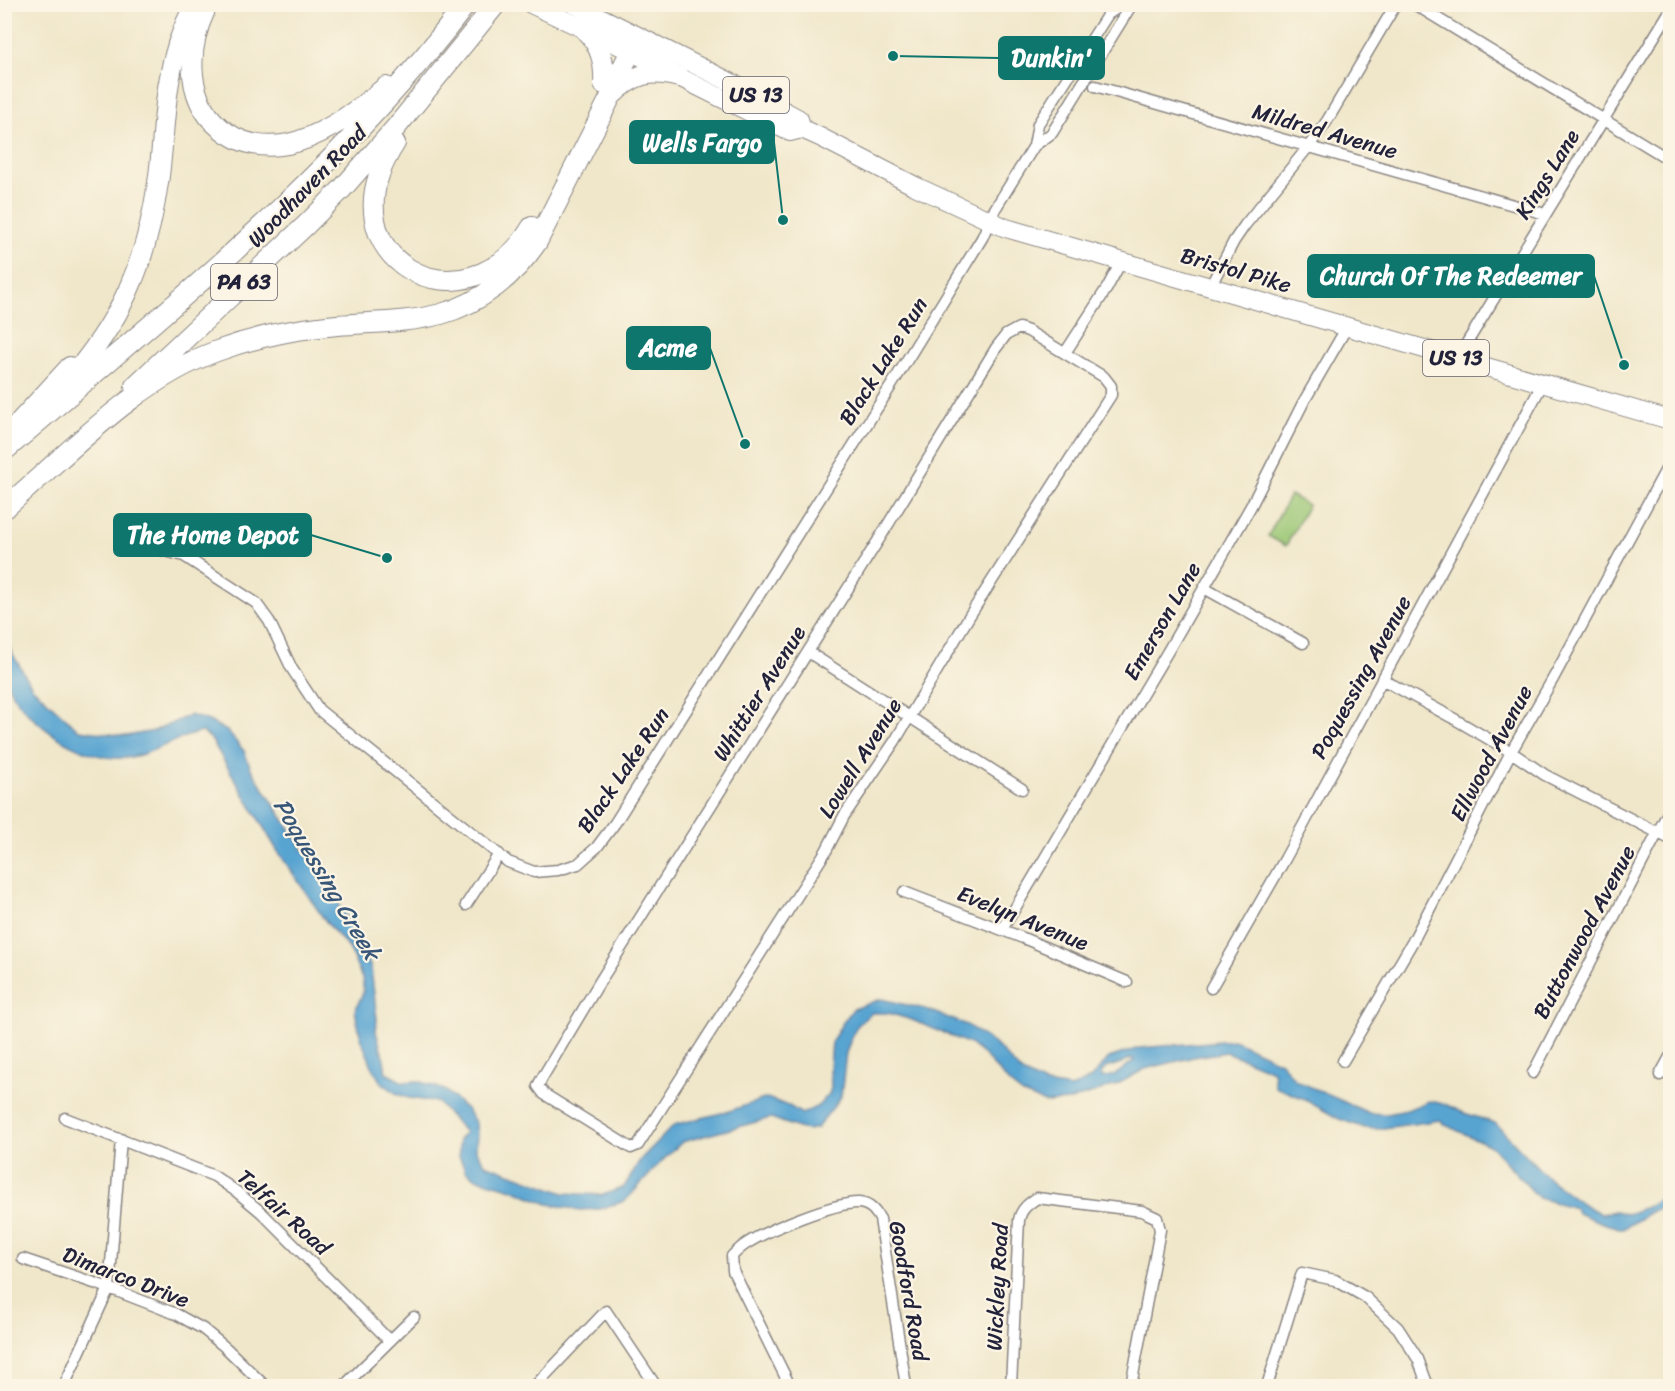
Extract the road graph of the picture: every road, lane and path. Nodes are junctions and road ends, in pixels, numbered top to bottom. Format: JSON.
{"nodes":[{"id":1,"x":195,"y":4,"type":"edge"},
{"id":2,"x":207,"y":4,"type":"edge"},
{"id":3,"x":466,"y":4,"type":"edge"},
{"id":4,"x":496,"y":4,"type":"edge"},
{"id":5,"x":531,"y":4,"type":"edge"},
{"id":6,"x":574,"y":4,"type":"edge"},
{"id":7,"x":1123,"y":4,"type":"edge"},
{"id":8,"x":1132,"y":4,"type":"edge"},
{"id":9,"x":1396,"y":4,"type":"edge"},
{"id":10,"x":1414,"y":4,"type":"edge"},
{"id":11,"x":1671,"y":11,"type":"edge"},
{"id":12,"x":586,"y":31,"type":"junction"},
{"id":13,"x":629,"y":44,"type":"junction"},
{"id":14,"x":425,"y":56,"type":"junction"},
{"id":15,"x":443,"y":70,"type":"junction"},
{"id":16,"x":679,"y":78,"type":"junction"},
{"id":17,"x":1095,"y":86,"type":"dead end"},
{"id":18,"x":608,"y":90,"type":"junction"},
{"id":19,"x":1604,"y":119,"type":"junction"},
{"id":20,"x":802,"y":129,"type":"junction"},
{"id":21,"x":1034,"y":146,"type":"junction"},
{"id":22,"x":1309,"y":146,"type":"junction"},
{"id":23,"x":1671,"y":160,"type":"edge"},
{"id":24,"x":153,"y":206,"type":"junction"},
{"id":25,"x":1545,"y":214,"type":"junction"},
{"id":26,"x":989,"y":222,"type":"junction"},
{"id":27,"x":1121,"y":262,"type":"junction"},
{"id":28,"x":1210,"y":287,"type":"junction"},
{"id":29,"x":1347,"y":327,"type":"junction"},
{"id":30,"x":245,"y":341,"type":"junction"},
{"id":31,"x":1065,"y":353,"type":"junction"},
{"id":32,"x":1457,"y":358,"type":"junction"},
{"id":33,"x":1543,"y":383,"type":"junction"},
{"id":34,"x":1671,"y":420,"type":"edge"},
{"id":35,"x":4,"y":436,"type":"edge"},
{"id":36,"x":4,"y":451,"type":"edge"},
{"id":37,"x":1671,"y":462,"type":"edge"},
{"id":38,"x":33,"y":483,"type":"junction"},
{"id":39,"x":4,"y":509,"type":"edge"},
{"id":40,"x":4,"y":522,"type":"edge"},
{"id":41,"x":154,"y":548,"type":"dead end"},
{"id":42,"x":1204,"y":588,"type":"junction"},
{"id":43,"x":1303,"y":643,"type":"dead end"},
{"id":44,"x":808,"y":652,"type":"junction"},
{"id":45,"x":1382,"y":679,"type":"junction"},
{"id":46,"x":910,"y":717,"type":"junction"},
{"id":47,"x":1511,"y":752,"type":"junction"},
{"id":48,"x":1022,"y":789,"type":"dead end"},
{"id":49,"x":1671,"y":809,"type":"edge"},
{"id":50,"x":1658,"y":832,"type":"junction"},
{"id":51,"x":1671,"y":839,"type":"edge"},
{"id":52,"x":499,"y":854,"type":"junction"},
{"id":53,"x":904,"y":892,"type":"dead end"},
{"id":54,"x":466,"y":905,"type":"dead end"},
{"id":55,"x":1002,"y":929,"type":"junction"},
{"id":56,"x":1127,"y":982,"type":"dead end"},
{"id":57,"x":1211,"y":988,"type":"dead end"},
{"id":58,"x":1671,"y":1057,"type":"edge"},
{"id":59,"x":1343,"y":1061,"type":"dead end"},
{"id":60,"x":1533,"y":1073,"type":"dead end"},
{"id":61,"x":1660,"y":1076,"type":"dead end"},
{"id":62,"x":65,"y":1118,"type":"dead end"},
{"id":63,"x":121,"y":1140,"type":"junction"},
{"id":64,"x":638,"y":1145,"type":"joint"},
{"id":65,"x":23,"y":1259,"type":"dead end"},
{"id":66,"x":109,"y":1288,"type":"junction"},
{"id":67,"x":414,"y":1317,"type":"dead end"},
{"id":68,"x":389,"y":1340,"type":"junction"},
{"id":69,"x":64,"y":1386,"type":"edge"},
{"id":70,"x":265,"y":1386,"type":"edge"},
{"id":71,"x":344,"y":1386,"type":"edge"},
{"id":72,"x":535,"y":1386,"type":"edge"},
{"id":73,"x":656,"y":1386,"type":"edge"},
{"id":74,"x":790,"y":1386,"type":"edge"},
{"id":75,"x":906,"y":1386,"type":"edge"},
{"id":76,"x":1011,"y":1386,"type":"edge"},
{"id":77,"x":1131,"y":1386,"type":"edge"},
{"id":78,"x":1267,"y":1386,"type":"edge"},
{"id":79,"x":1428,"y":1386,"type":"edge"}],
"edges":[{"from":1,"to":24,"type":"highway"},
{"from":2,"to":14,"type":"highway"},
{"from":3,"to":14,"type":"highway","name":"Woodhaven Road","number":"PA 63"},
{"from":4,"to":15,"type":"highway","name":"Woodhaven Road","number":"PA 63"},
{"from":5,"to":12,"type":"main road","name":"Bristol Pike","number":"US 13"},
{"from":6,"to":13,"type":"main road","name":"Bristol Pike","number":"US 13"},
{"from":7,"to":21,"type":"street"},
{"from":8,"to":21,"type":"street"},
{"from":9,"to":22,"type":"street"},
{"from":10,"to":19,"type":"street"},
{"from":11,"to":19,"type":"street","name":"Kings Lane"},
{"from":12,"to":13,"type":"main road","name":"Bristol Pike","number":"US 13"},
{"from":12,"to":18,"type":"highway"},
{"from":13,"to":16,"type":"main road","name":"Bristol Pike","number":"US 13"},
{"from":13,"to":18,"type":"highway"},
{"from":13,"to":20,"type":"main road","name":"Bristol Pike","number":"US 13"},
{"from":14,"to":36,"type":"highway","name":"Woodhaven Road","number":"PA 63"},
{"from":15,"to":18,"type":"highway"},
{"from":15,"to":38,"type":"highway","name":"Woodhaven Road","number":"PA 63"},
{"from":16,"to":18,"type":"highway"},
{"from":16,"to":20,"type":"main road","name":"Bristol Pike","number":"US 13"},
{"from":17,"to":22,"type":"street","name":"Mildred Avenue"},
{"from":18,"to":30,"type":"highway"},
{"from":19,"to":23,"type":"street"},
{"from":19,"to":25,"type":"street","name":"Kings Lane"},
{"from":20,"to":26,"type":"main road","name":"Bristol Pike","number":"US 13"},
{"from":21,"to":26,"type":"street","name":"Black Lake Run"},
{"from":22,"to":25,"type":"street","name":"Mildred Avenue"},
{"from":22,"to":28,"type":"street"},
{"from":24,"to":35,"type":"highway"},
{"from":24,"to":36,"type":"highway"},
{"from":25,"to":32,"type":"street","name":"Kings Lane"},
{"from":26,"to":27,"type":"main road","name":"Bristol Pike","number":"US 13"},
{"from":26,"to":52,"type":"street","name":"Black Lake Run"},
{"from":27,"to":28,"type":"main road","name":"Bristol Pike","number":"US 13"},
{"from":27,"to":31,"type":"street"},
{"from":28,"to":29,"type":"main road","name":"Bristol Pike","number":"US 13"},
{"from":29,"to":32,"type":"main road","name":"Bristol Pike","number":"US 13"},
{"from":29,"to":42,"type":"street","name":"Emerson Lane"},
{"from":30,"to":38,"type":"highway"},
{"from":30,"to":40,"type":"highway"},
{"from":31,"to":44,"type":"street","name":"Whittier Avenue"},
{"from":31,"to":46,"type":"street","name":"Lowell Avenue"},
{"from":32,"to":33,"type":"main road","name":"Bristol Pike","number":"US 13"},
{"from":33,"to":34,"type":"main road","name":"Bristol Pike","number":"US 13"},
{"from":33,"to":45,"type":"street","name":"Poquessing Avenue"},
{"from":37,"to":47,"type":"street","name":"Ellwood Avenue"},
{"from":38,"to":39,"type":"highway","name":"Woodhaven Road","number":"PA 63"},
{"from":41,"to":52,"type":"street","name":"Black Lake Run"},
{"from":42,"to":43,"type":"street"},
{"from":42,"to":55,"type":"street","name":"Emerson Lane"},
{"from":44,"to":46,"type":"street"},
{"from":44,"to":64,"type":"street","name":"Whittier Avenue"},
{"from":45,"to":47,"type":"street"},
{"from":45,"to":57,"type":"street","name":"Poquessing Avenue"},
{"from":46,"to":48,"type":"street"},
{"from":46,"to":64,"type":"street","name":"Lowell Avenue"},
{"from":47,"to":50,"type":"street"},
{"from":47,"to":59,"type":"street","name":"Ellwood Avenue"},
{"from":49,"to":50,"type":"street","name":"Buttonwood Avenue"},
{"from":50,"to":51,"type":"street"},
{"from":50,"to":60,"type":"street","name":"Buttonwood Avenue"},
{"from":52,"to":54,"type":"street"},
{"from":53,"to":55,"type":"street","name":"Evelyn Avenue"},
{"from":55,"to":56,"type":"street","name":"Evelyn Avenue"},
{"from":58,"to":61,"type":"street"},
{"from":62,"to":63,"type":"street","name":"Telfair Road"},
{"from":63,"to":66,"type":"street"},
{"from":63,"to":68,"type":"street","name":"Telfair Road"},
{"from":65,"to":66,"type":"street","name":"Dimarco Drive"},
{"from":66,"to":69,"type":"street"},
{"from":66,"to":70,"type":"street","name":"Dimarco Drive"},
{"from":67,"to":68,"type":"street"},
{"from":68,"to":71,"type":"street"},
{"from":72,"to":73,"type":"street"},
{"from":74,"to":75,"type":"street","name":"Goodford Road"},
{"from":76,"to":77,"type":"street","name":"Wickley Road"},
{"from":78,"to":79,"type":"street"}]}
